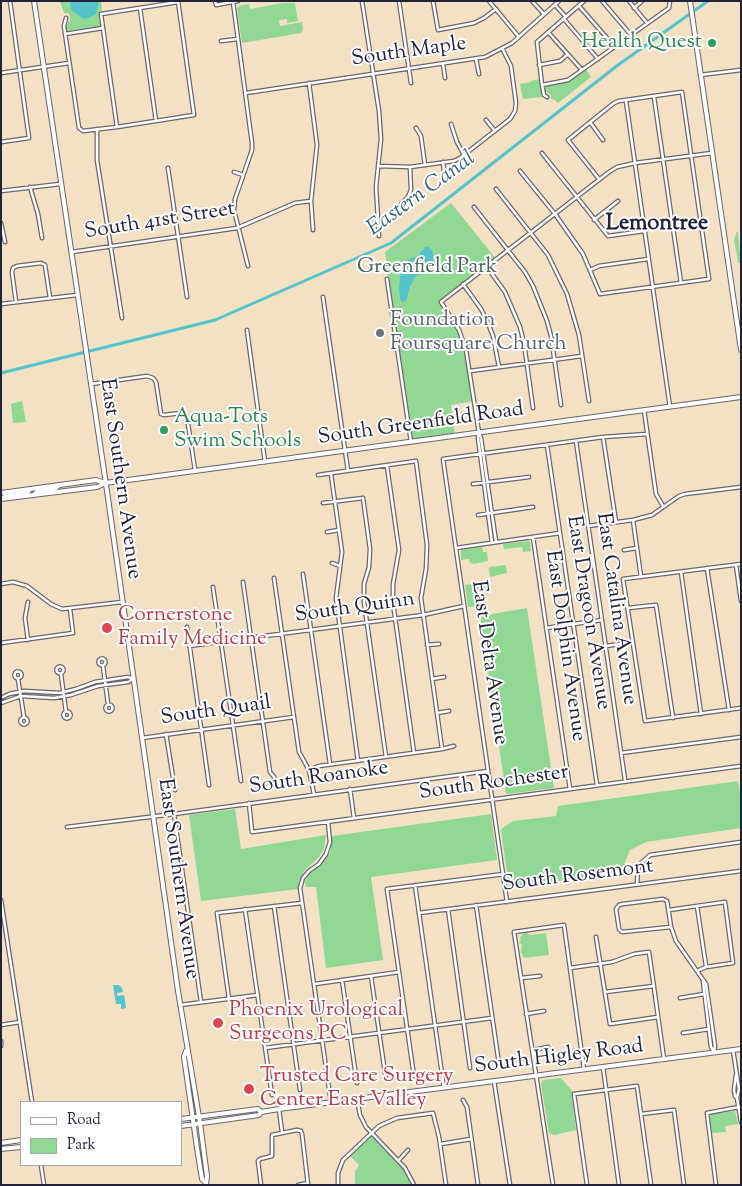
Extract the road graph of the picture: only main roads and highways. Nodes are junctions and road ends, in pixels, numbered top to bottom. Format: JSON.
{"nodes":[{"id":1,"x":34,"y":1,"type":"edge"},
{"id":2,"x":690,"y":1,"type":"edge"},
{"id":3,"x":739,"y":332,"type":"edge"},
{"id":4,"x":741,"y":350,"type":"edge"},
{"id":5,"x":741,"y":397,"type":"edge"},
{"id":6,"x":105,"y":483,"type":"junction"},
{"id":7,"x":59,"y":485,"type":"junction"},
{"id":8,"x":30,"y":489,"type":"junction"},
{"id":9,"x":1,"y":493,"type":"edge"},
{"id":10,"x":34,"y":495,"type":"junction"},
{"id":11,"x":1,"y":499,"type":"edge"},
{"id":12,"x":187,"y":1049,"type":"junction"},
{"id":13,"x":741,"y":1049,"type":"edge"},
{"id":14,"x":261,"y":1112,"type":"junction"},
{"id":15,"x":199,"y":1116,"type":"junction"},
{"id":16,"x":192,"y":1117,"type":"junction"},
{"id":17,"x":182,"y":1119,"type":"edge"},
{"id":18,"x":200,"y":1123,"type":"junction"},
{"id":19,"x":193,"y":1124,"type":"junction"},
{"id":20,"x":182,"y":1126,"type":"edge"},
{"id":21,"x":20,"y":1140,"type":"edge"},
{"id":22,"x":1,"y":1143,"type":"edge"},
{"id":23,"x":20,"y":1146,"type":"edge"},
{"id":24,"x":1,"y":1149,"type":"edge"},
{"id":25,"x":206,"y":1184,"type":"edge"}],
"edges":[{"from":1,"to":6,"type":"main road","name":"East Southern Avenue"},
{"from":2,"to":3,"type":"main road"},
{"from":3,"to":4,"type":"main road"},
{"from":5,"to":6,"type":"main road","name":"South Greenfield Road"},
{"from":6,"to":7,"type":"main road","name":"South Greenfield Road"},
{"from":6,"to":10,"type":"main road","name":"South Greenfield Road"},
{"from":6,"to":12,"type":"main road","name":"East Southern Avenue"},
{"from":7,"to":8,"type":"main road","name":"South Greenfield Road"},
{"from":7,"to":10,"type":"main road"},
{"from":8,"to":9,"type":"main road","name":"South Greenfield Road"},
{"from":8,"to":11,"type":"main road"},
{"from":10,"to":11,"type":"main road","name":"South Greenfield Road"},
{"from":12,"to":15,"type":"main road","name":"East Southern Avenue"},
{"from":12,"to":16,"type":"main road","name":"East Southern Avenue"},
{"from":13,"to":14,"type":"main road","name":"South Higley Road"},
{"from":14,"to":15,"type":"main road","name":"South Higley Road"},
{"from":14,"to":18,"type":"main road","name":"South Higley Road"},
{"from":15,"to":16,"type":"main road","name":"South Higley Road"},
{"from":15,"to":18,"type":"main road","name":"East Southern Avenue"},
{"from":16,"to":17,"type":"main road","name":"South Higley Road"},
{"from":16,"to":19,"type":"main road","name":"East Southern Avenue"},
{"from":18,"to":19,"type":"main road","name":"South Higley Road"},
{"from":18,"to":25,"type":"main road","name":"East Southern Avenue"},
{"from":19,"to":20,"type":"main road","name":"South Higley Road"},
{"from":19,"to":25,"type":"main road","name":"East Southern Avenue"},
{"from":21,"to":22,"type":"main road"},
{"from":23,"to":24,"type":"main road"}]}
